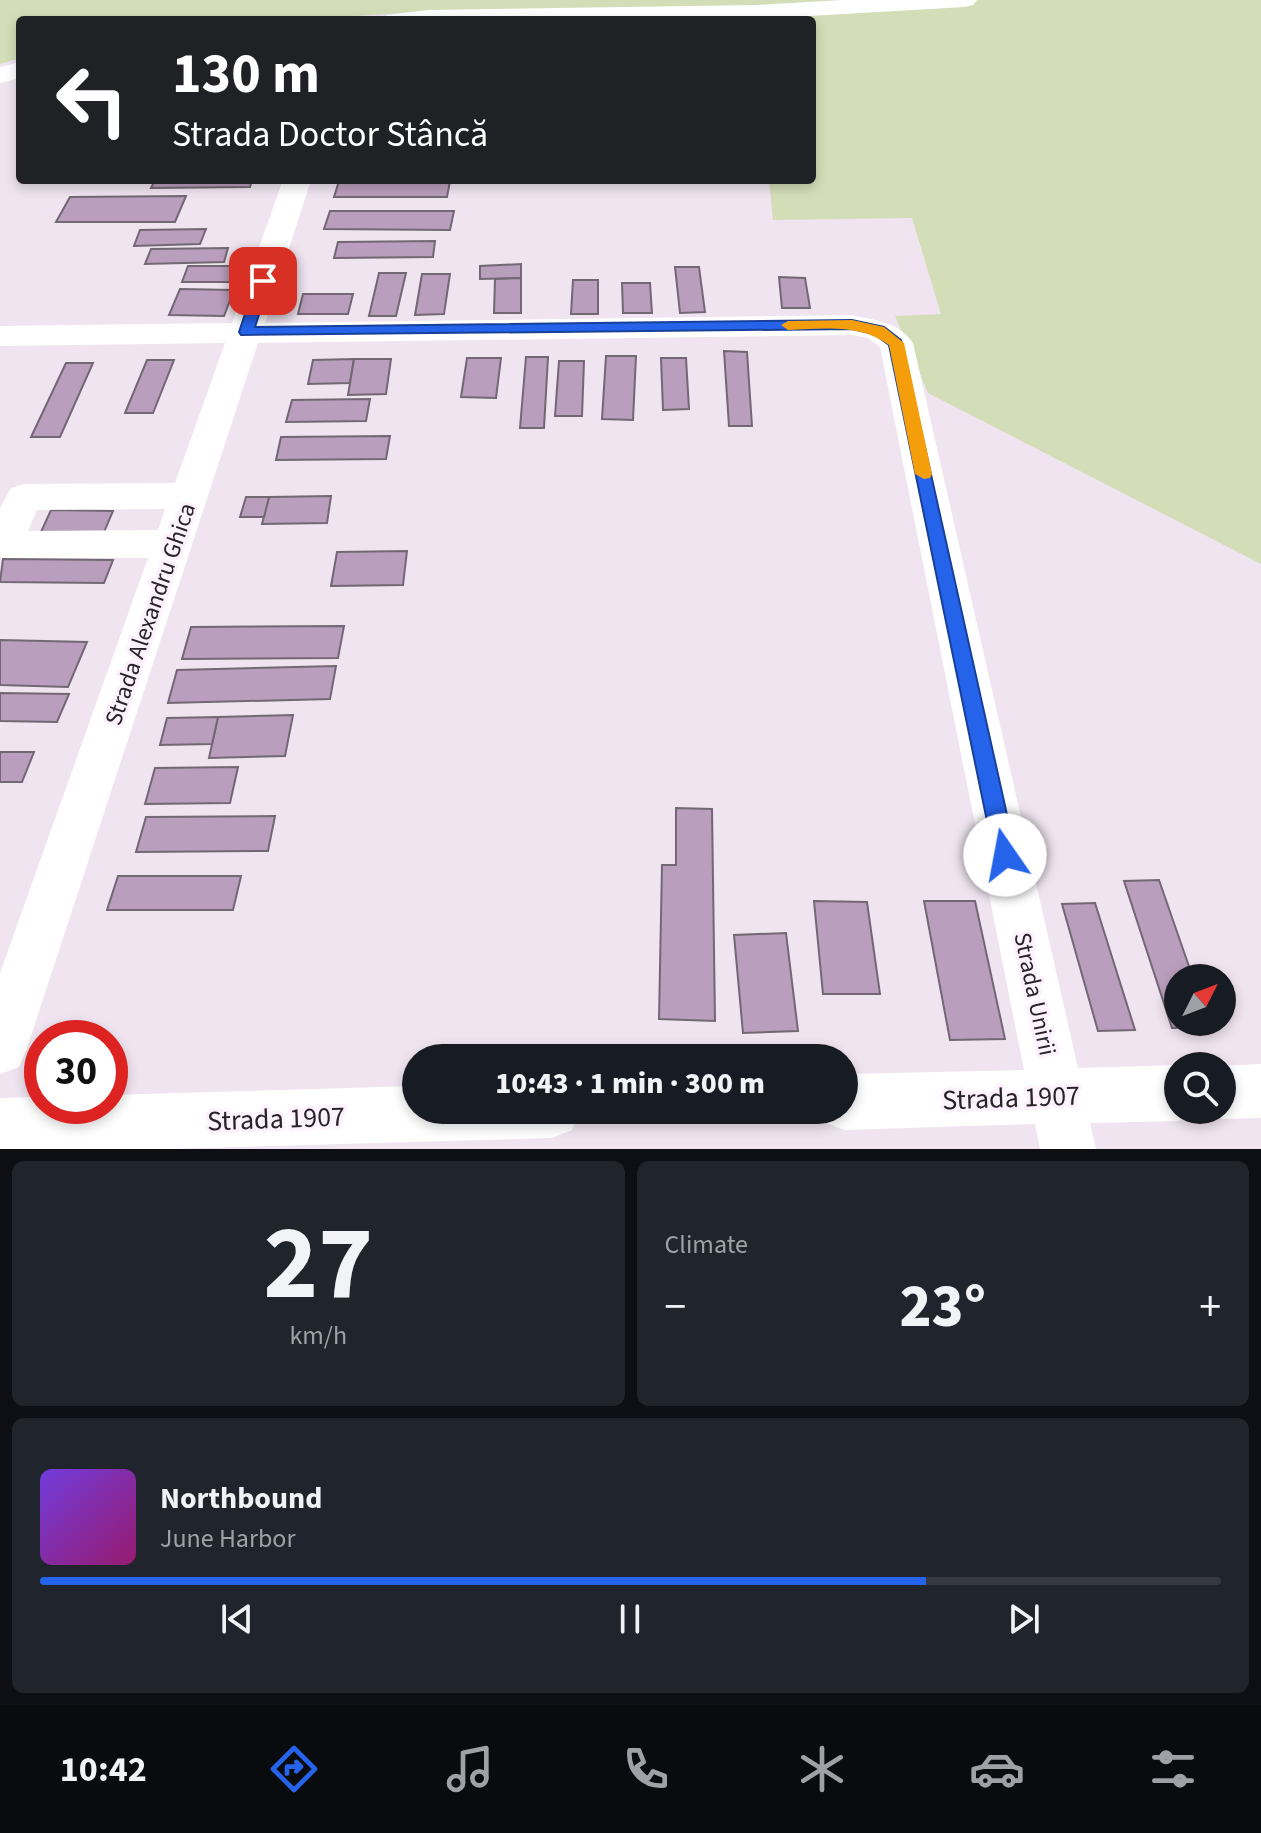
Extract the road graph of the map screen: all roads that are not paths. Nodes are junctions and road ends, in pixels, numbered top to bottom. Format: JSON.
{"nodes":[{"id":1,"x":965,"y":0,"type":"edge"},
{"id":2,"x":443,"y":16,"type":"edge"},
{"id":3,"x":296,"y":184,"type":"edge"},
{"id":4,"x":246,"y":332,"type":"junction"},
{"id":5,"x":0,"y":336,"type":"edge"},
{"id":6,"x":190,"y":496,"type":"junction"},
{"id":7,"x":174,"y":544,"type":"junction"},
{"id":8,"x":0,"y":1048,"type":"edge"},
{"id":9,"x":1261,"y":1091,"type":"edge"},
{"id":10,"x":1236,"y":1092,"type":"edge"},
{"id":11,"x":1164,"y":1093,"type":"edge"},
{"id":12,"x":1056,"y":1096,"type":"junction"},
{"id":13,"x":858,"y":1102,"type":"edge"},
{"id":14,"x":402,"y":1114,"type":"edge"},
{"id":15,"x":0,"y":1126,"type":"edge"},
{"id":16,"x":1068,"y":1149,"type":"edge"}],
"edges":[{"from":1,"to":2,"type":"street"},
{"from":3,"to":4,"type":"street","name":"Strada Alexandru Ghica"},
{"from":4,"to":5,"type":"street"},
{"from":4,"to":6,"type":"street","name":"Strada Alexandru Ghica"},
{"from":4,"to":12,"type":"street","name":"Strada Unirii"},
{"from":6,"to":7,"type":"street","name":"Strada Alexandru Ghica"},
{"from":6,"to":7,"type":"street"},
{"from":7,"to":8,"type":"street","name":"Strada Alexandru Ghica"},
{"from":9,"to":10,"type":"street"},
{"from":11,"to":12,"type":"street","name":"Strada 1907"},
{"from":12,"to":13,"type":"street","name":"Strada 1907"},
{"from":12,"to":16,"type":"street","name":"Strada Unirii"},
{"from":14,"to":15,"type":"street","name":"Strada 1907"}]}
